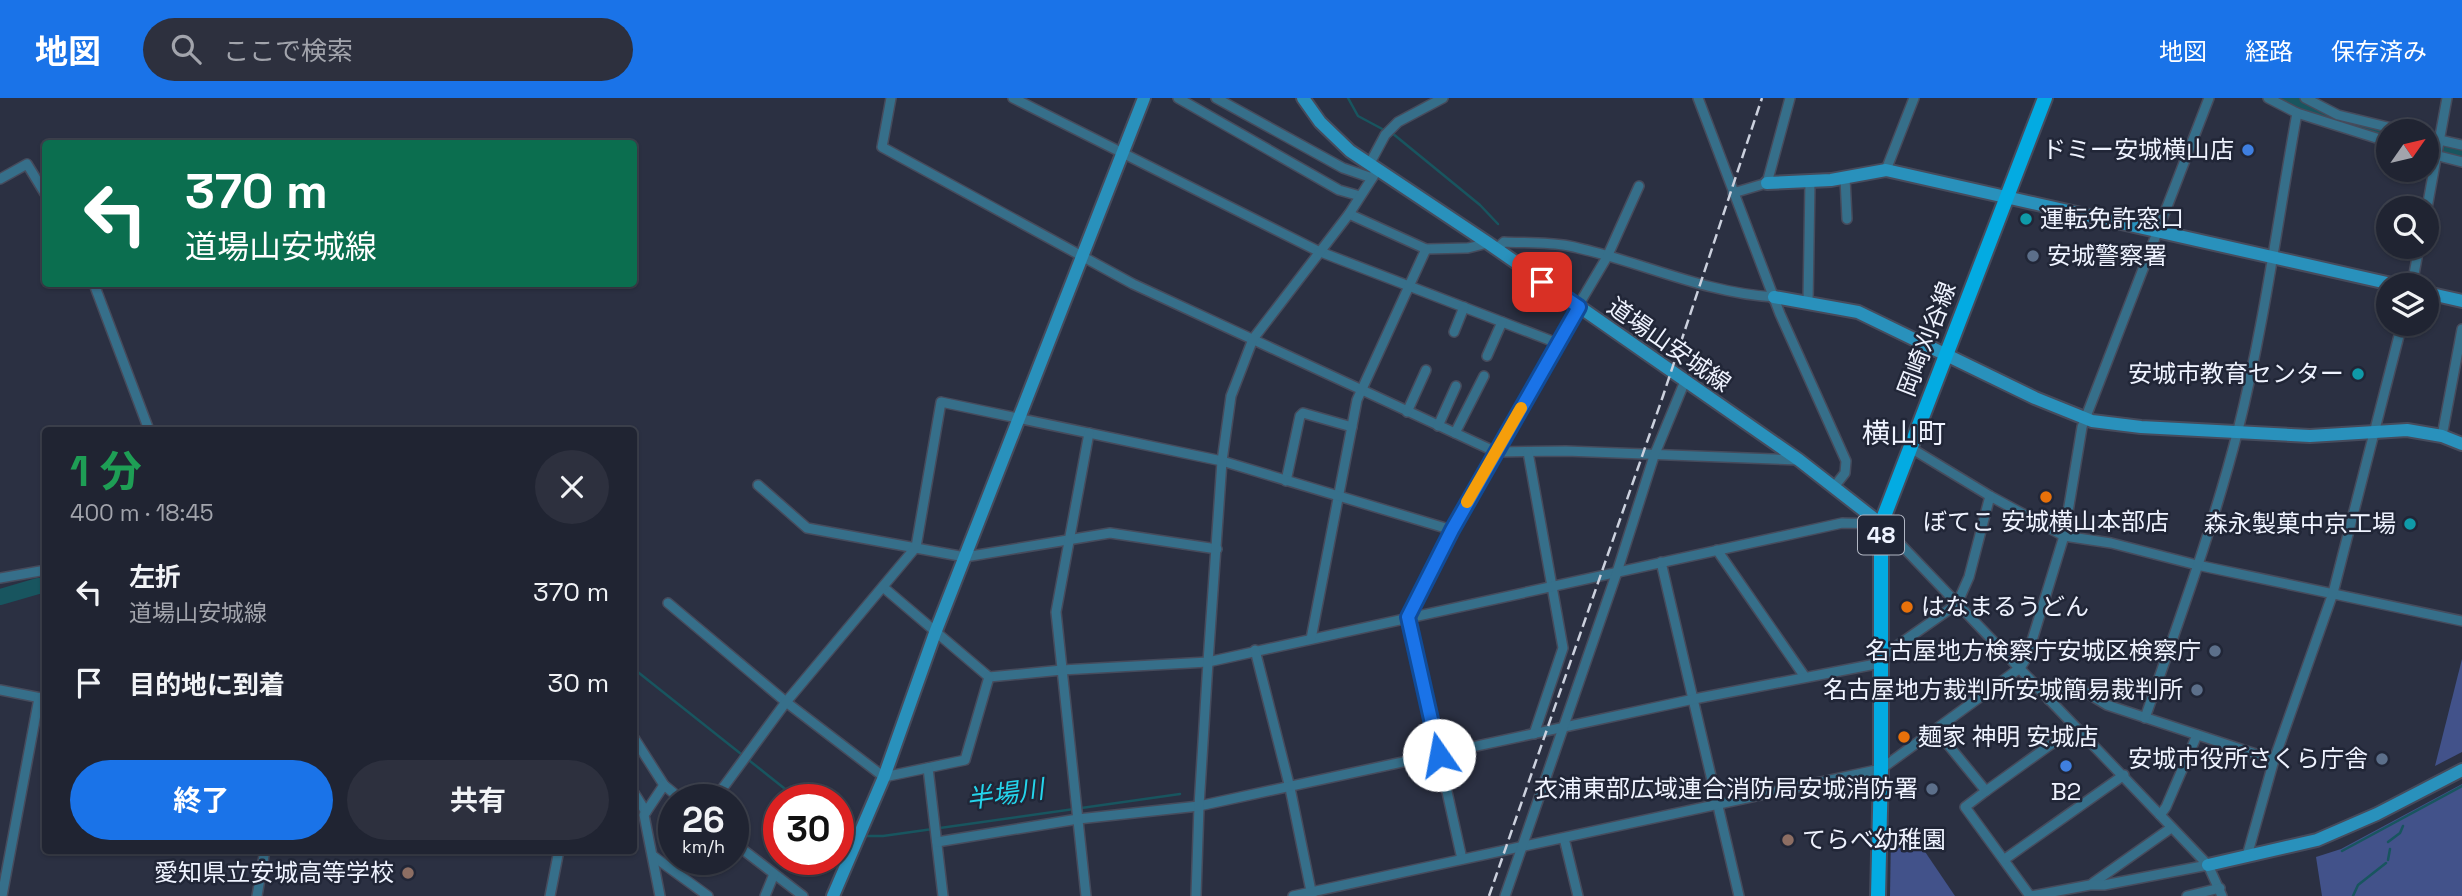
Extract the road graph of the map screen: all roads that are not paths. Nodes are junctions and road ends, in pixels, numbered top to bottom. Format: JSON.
{"nodes":[{"id":1,"x":891,"y":98,"type":"edge"},
{"id":2,"x":1013,"y":98,"type":"edge"},
{"id":3,"x":1144,"y":98,"type":"edge"},
{"id":4,"x":1178,"y":98,"type":"edge"},
{"id":5,"x":1216,"y":98,"type":"edge"},
{"id":6,"x":1303,"y":98,"type":"edge"},
{"id":7,"x":1443,"y":98,"type":"edge"},
{"id":8,"x":1699,"y":98,"type":"edge"},
{"id":9,"x":1790,"y":98,"type":"edge"},
{"id":10,"x":1914,"y":98,"type":"edge"},
{"id":11,"x":2045,"y":98,"type":"edge"},
{"id":12,"x":2208,"y":98,"type":"edge"},
{"id":13,"x":2268,"y":98,"type":"edge"},
{"id":14,"x":2305,"y":98,"type":"edge"},
{"id":15,"x":2446,"y":98,"type":"edge"},
{"id":16,"x":2297,"y":113,"type":"junction"},
{"id":17,"x":2376,"y":124,"type":"edge"},
{"id":18,"x":2440,"y":126,"type":"edge"},
{"id":19,"x":2376,"y":138,"type":"edge"},
{"id":20,"x":2462,"y":145,"type":"edge"},
{"id":21,"x":2440,"y":148,"type":"edge"},
{"id":22,"x":2440,"y":151,"type":"edge"},
{"id":23,"x":1123,"y":153,"type":"junction"},
{"id":24,"x":2462,"y":162,"type":"edge"},
{"id":25,"x":1373,"y":170,"type":"junction"},
{"id":26,"x":1886,"y":170,"type":"junction"},
{"id":27,"x":1845,"y":178,"type":"junction"},
{"id":28,"x":0,"y":179,"type":"edge"},
{"id":29,"x":1810,"y":181,"type":"junction"},
{"id":30,"x":1767,"y":183,"type":"junction"},
{"id":31,"x":1639,"y":186,"type":"dead end"},
{"id":32,"x":42,"y":188,"type":"edge"},
{"id":33,"x":1733,"y":193,"type":"junction"},
{"id":34,"x":1360,"y":196,"type":"junction"},
{"id":35,"x":2006,"y":198,"type":"junction"},
{"id":36,"x":1349,"y":215,"type":"junction"},
{"id":37,"x":1847,"y":219,"type":"dead end"},
{"id":38,"x":2158,"y":233,"type":"junction"},
{"id":39,"x":1492,"y":246,"type":"junction"},
{"id":40,"x":1426,"y":248,"type":"junction"},
{"id":41,"x":1318,"y":251,"type":"junction"},
{"id":42,"x":1606,"y":257,"type":"junction"},
{"id":43,"x":2271,"y":257,"type":"junction"},
{"id":44,"x":1083,"y":258,"type":"junction"},
{"id":45,"x":2376,"y":281,"type":"edge"},
{"id":46,"x":1410,"y":285,"type":"junction"},
{"id":47,"x":95,"y":287,"type":"edge"},
{"id":48,"x":2439,"y":296,"type":"edge"},
{"id":49,"x":1773,"y":297,"type":"junction"},
{"id":50,"x":2462,"y":301,"type":"edge"},
{"id":51,"x":1808,"y":303,"type":"junction"},
{"id":52,"x":1464,"y":307,"type":"junction"},
{"id":53,"x":1578,"y":307,"type":"junction"},
{"id":54,"x":1502,"y":321,"type":"junction"},
{"id":55,"x":2462,"y":330,"type":"edge"},
{"id":56,"x":1454,"y":332,"type":"dead end"},
{"id":57,"x":2399,"y":336,"type":"edge"},
{"id":58,"x":1253,"y":339,"type":"junction"},
{"id":59,"x":1557,"y":343,"type":"junction"},
{"id":60,"x":1946,"y":355,"type":"junction"},
{"id":61,"x":1487,"y":356,"type":"dead end"},
{"id":62,"x":1426,"y":370,"type":"dead end"},
{"id":63,"x":1484,"y":376,"type":"dead end"},
{"id":64,"x":1685,"y":381,"type":"junction"},
{"id":65,"x":1457,"y":386,"type":"dead end"},
{"id":66,"x":1360,"y":389,"type":"junction"},
{"id":67,"x":1407,"y":412,"type":"junction"},
{"id":68,"x":1018,"y":419,"type":"junction"},
{"id":69,"x":2085,"y":419,"type":"junction"},
{"id":70,"x":1438,"y":426,"type":"junction"},
{"id":71,"x":148,"y":427,"type":"edge"},
{"id":72,"x":1352,"y":427,"type":"junction"},
{"id":73,"x":2373,"y":430,"type":"junction"},
{"id":74,"x":2237,"y":431,"type":"junction"},
{"id":75,"x":1089,"y":433,"type":"junction"},
{"id":76,"x":1455,"y":433,"type":"junction"},
{"id":77,"x":2442,"y":436,"type":"junction"},
{"id":78,"x":2462,"y":444,"type":"edge"},
{"id":79,"x":1909,"y":447,"type":"junction"},
{"id":80,"x":1496,"y":452,"type":"junction"},
{"id":81,"x":1528,"y":452,"type":"junction"},
{"id":82,"x":1654,"y":456,"type":"junction"},
{"id":83,"x":1799,"y":460,"type":"junction"},
{"id":84,"x":1222,"y":461,"type":"junction"},
{"id":85,"x":1286,"y":481,"type":"junction"},
{"id":86,"x":758,"y":485,"type":"dead end"},
{"id":87,"x":1834,"y":487,"type":"junction"},
{"id":88,"x":1990,"y":496,"type":"junction"},
{"id":89,"x":1338,"y":497,"type":"junction"},
{"id":90,"x":1881,"y":524,"type":"junction"},
{"id":91,"x":1452,"y":530,"type":"junction"},
{"id":92,"x":2064,"y":536,"type":"junction"},
{"id":93,"x":1069,"y":540,"type":"junction"},
{"id":94,"x":916,"y":547,"type":"junction"},
{"id":95,"x":1217,"y":549,"type":"junction"},
{"id":96,"x":1717,"y":550,"type":"junction"},
{"id":97,"x":965,"y":557,"type":"junction"},
{"id":98,"x":1661,"y":562,"type":"junction"},
{"id":99,"x":2197,"y":565,"type":"junction"},
{"id":100,"x":42,"y":571,"type":"edge"},
{"id":101,"x":1617,"y":572,"type":"junction"},
{"id":102,"x":0,"y":578,"type":"edge"},
{"id":103,"x":883,"y":587,"type":"junction"},
{"id":104,"x":1550,"y":587,"type":"junction"},
{"id":105,"x":2333,"y":593,"type":"junction"},
{"id":106,"x":668,"y":603,"type":"dead end"},
{"id":107,"x":1957,"y":604,"type":"junction"},
{"id":108,"x":1408,"y":617,"type":"junction"},
{"id":109,"x":2462,"y":621,"type":"edge"},
{"id":110,"x":936,"y":633,"type":"junction"},
{"id":111,"x":1311,"y":639,"type":"junction"},
{"id":112,"x":1255,"y":650,"type":"junction"},
{"id":113,"x":1881,"y":660,"type":"junction"},
{"id":114,"x":1208,"y":662,"type":"junction"},
{"id":115,"x":2020,"y":668,"type":"junction"},
{"id":116,"x":1062,"y":670,"type":"junction"},
{"id":117,"x":989,"y":677,"type":"junction"},
{"id":118,"x":1805,"y":677,"type":"junction"},
{"id":119,"x":0,"y":690,"type":"edge"},
{"id":120,"x":42,"y":699,"type":"edge"},
{"id":121,"x":1694,"y":699,"type":"junction"},
{"id":122,"x":2049,"y":700,"type":"junction"},
{"id":123,"x":786,"y":702,"type":"junction"},
{"id":124,"x":2145,"y":718,"type":"junction"},
{"id":125,"x":2075,"y":727,"type":"junction"},
{"id":126,"x":1562,"y":729,"type":"junction"},
{"id":127,"x":1936,"y":730,"type":"junction"},
{"id":128,"x":1534,"y":734,"type":"junction"},
{"id":129,"x":2197,"y":735,"type":"junction"},
{"id":130,"x":637,"y":743,"type":"edge"},
{"id":131,"x":1439,"y":755,"type":"junction"},
{"id":132,"x":2274,"y":760,"type":"junction"},
{"id":133,"x":928,"y":768,"type":"junction"},
{"id":134,"x":1881,"y":769,"type":"junction"},
{"id":135,"x":2462,"y":770,"type":"edge"},
{"id":136,"x":2124,"y":775,"type":"junction"},
{"id":137,"x":884,"y":777,"type":"junction"},
{"id":138,"x":663,"y":784,"type":"edge"},
{"id":139,"x":726,"y":784,"type":"edge"},
{"id":140,"x":1290,"y":788,"type":"junction"},
{"id":141,"x":658,"y":792,"type":"edge"},
{"id":142,"x":1986,"y":792,"type":"junction"},
{"id":143,"x":1718,"y":803,"type":"junction"},
{"id":144,"x":1199,"y":806,"type":"junction"},
{"id":145,"x":641,"y":813,"type":"edge"},
{"id":146,"x":2160,"y":815,"type":"junction"},
{"id":147,"x":1079,"y":819,"type":"junction"},
{"id":148,"x":2171,"y":828,"type":"junction"},
{"id":149,"x":1564,"y":838,"type":"junction"},
{"id":150,"x":937,"y":842,"type":"junction"},
{"id":151,"x":1521,"y":848,"type":"junction"},
{"id":152,"x":264,"y":854,"type":"edge"},
{"id":153,"x":558,"y":854,"type":"edge"},
{"id":154,"x":749,"y":854,"type":"edge"},
{"id":155,"x":653,"y":856,"type":"junction"},
{"id":156,"x":2247,"y":856,"type":"junction"},
{"id":157,"x":1462,"y":859,"type":"junction"},
{"id":158,"x":2005,"y":859,"type":"junction"},
{"id":159,"x":763,"y":865,"type":"edge"},
{"id":160,"x":2208,"y":865,"type":"junction"},
{"id":161,"x":774,"y":875,"type":"edge"},
{"id":162,"x":775,"y":875,"type":"edge"},
{"id":163,"x":2090,"y":885,"type":"junction"},
{"id":164,"x":2221,"y":892,"type":"edge"},
{"id":165,"x":1311,"y":894,"type":"edge"},
{"id":166,"x":2,"y":896,"type":"edge"},
{"id":167,"x":257,"y":896,"type":"edge"},
{"id":168,"x":550,"y":896,"type":"edge"},
{"id":169,"x":660,"y":896,"type":"edge"},
{"id":170,"x":708,"y":896,"type":"edge"},
{"id":171,"x":765,"y":896,"type":"edge"},
{"id":172,"x":803,"y":896,"type":"edge"},
{"id":173,"x":833,"y":896,"type":"edge"},
{"id":174,"x":943,"y":896,"type":"edge"},
{"id":175,"x":1086,"y":896,"type":"edge"},
{"id":176,"x":1196,"y":896,"type":"edge"},
{"id":177,"x":1293,"y":896,"type":"edge"},
{"id":178,"x":1504,"y":896,"type":"edge"},
{"id":179,"x":1578,"y":896,"type":"edge"},
{"id":180,"x":1739,"y":896,"type":"edge"},
{"id":181,"x":1878,"y":896,"type":"edge"},
{"id":182,"x":2031,"y":896,"type":"edge"},
{"id":183,"x":2187,"y":896,"type":"edge"}],
"edges":[{"from":1,"to":44,"type":"street"},
{"from":2,"to":23,"type":"street"},
{"from":3,"to":23,"type":"street"},
{"from":4,"to":34,"type":"street"},
{"from":5,"to":25,"type":"street"},
{"from":6,"to":25,"type":"street","name":"道場山安城線"},
{"from":7,"to":25,"type":"street"},
{"from":8,"to":33,"type":"street"},
{"from":9,"to":30,"type":"street"},
{"from":10,"to":26,"type":"street"},
{"from":11,"to":35,"type":"main road","name":"岡崎刈谷線","number":"48"},
{"from":12,"to":38,"type":"street"},
{"from":13,"to":16,"type":"street"},
{"from":14,"to":17,"type":"street"},
{"from":15,"to":18,"type":"street"},
{"from":16,"to":19,"type":"street"},
{"from":16,"to":43,"type":"street"},
{"from":20,"to":21,"type":"street"},
{"from":22,"to":24,"type":"street"},
{"from":23,"to":41,"type":"street"},
{"from":23,"to":44,"type":"street"},
{"from":25,"to":34,"type":"street"},
{"from":25,"to":39,"type":"street","name":"道場山安城線"},
{"from":26,"to":27,"type":"street"},
{"from":26,"to":35,"type":"street"},
{"from":27,"to":29,"type":"street"},
{"from":27,"to":37,"type":"street"},
{"from":28,"to":32,"type":"street"},
{"from":29,"to":30,"type":"street"},
{"from":29,"to":51,"type":"street"},
{"from":30,"to":33,"type":"street"},
{"from":31,"to":42,"type":"street"},
{"from":33,"to":49,"type":"street"},
{"from":34,"to":36,"type":"street"},
{"from":35,"to":38,"type":"street"},
{"from":35,"to":60,"type":"main road","name":"岡崎刈谷線","number":"48"},
{"from":36,"to":40,"type":"street"},
{"from":36,"to":41,"type":"street"},
{"from":38,"to":43,"type":"street"},
{"from":38,"to":69,"type":"street"},
{"from":39,"to":40,"type":"street"},
{"from":39,"to":42,"type":"street"},
{"from":39,"to":53,"type":"street","name":"道場山安城線"},
{"from":40,"to":46,"type":"street"},
{"from":41,"to":46,"type":"street"},
{"from":41,"to":58,"type":"street"},
{"from":42,"to":49,"type":"street"},
{"from":42,"to":53,"type":"street"},
{"from":43,"to":45,"type":"street"},
{"from":43,"to":74,"type":"street"},
{"from":44,"to":58,"type":"street"},
{"from":44,"to":68,"type":"street"},
{"from":46,"to":52,"type":"street"},
{"from":46,"to":66,"type":"street"},
{"from":47,"to":71,"type":"street"},
{"from":48,"to":50,"type":"street"},
{"from":49,"to":51,"type":"street"},
{"from":49,"to":87,"type":"street"},
{"from":51,"to":60,"type":"street"},
{"from":52,"to":54,"type":"street"},
{"from":52,"to":56,"type":"street"},
{"from":53,"to":59,"type":"street"},
{"from":53,"to":64,"type":"street","name":"道場山安城線"},
{"from":54,"to":59,"type":"street"},
{"from":54,"to":61,"type":"street"},
{"from":55,"to":77,"type":"street"},
{"from":57,"to":73,"type":"street"},
{"from":58,"to":66,"type":"street"},
{"from":58,"to":84,"type":"street"},
{"from":59,"to":80,"type":"street"},
{"from":60,"to":69,"type":"street"},
{"from":60,"to":79,"type":"main road","name":"岡崎刈谷線","number":"48"},
{"from":62,"to":67,"type":"street"},
{"from":63,"to":76,"type":"street"},
{"from":64,"to":82,"type":"street"},
{"from":64,"to":83,"type":"street","name":"道場山安城線"},
{"from":65,"to":70,"type":"street"},
{"from":66,"to":67,"type":"street"},
{"from":66,"to":72,"type":"street"},
{"from":67,"to":70,"type":"street"},
{"from":68,"to":75,"type":"street"},
{"from":68,"to":94,"type":"street"},
{"from":68,"to":97,"type":"street"},
{"from":69,"to":74,"type":"street"},
{"from":69,"to":92,"type":"street"},
{"from":70,"to":76,"type":"street"},
{"from":72,"to":85,"type":"street"},
{"from":72,"to":89,"type":"street"},
{"from":73,"to":74,"type":"street"},
{"from":73,"to":77,"type":"street"},
{"from":73,"to":105,"type":"street"},
{"from":74,"to":99,"type":"street"},
{"from":75,"to":84,"type":"street"},
{"from":75,"to":93,"type":"street"},
{"from":76,"to":80,"type":"street"},
{"from":77,"to":78,"type":"street"},
{"from":79,"to":88,"type":"street"},
{"from":79,"to":90,"type":"main road","name":"岡崎刈谷線","number":"48"},
{"from":80,"to":81,"type":"street"},
{"from":80,"to":91,"type":"street"},
{"from":81,"to":82,"type":"street"},
{"from":81,"to":104,"type":"street"},
{"from":82,"to":83,"type":"street"},
{"from":82,"to":101,"type":"street"},
{"from":83,"to":87,"type":"street","name":"道場山安城線"},
{"from":84,"to":85,"type":"street"},
{"from":84,"to":95,"type":"street"},
{"from":85,"to":89,"type":"street"},
{"from":86,"to":94,"type":"street"},
{"from":87,"to":90,"type":"street","name":"道場山安城線"},
{"from":88,"to":92,"type":"street"},
{"from":88,"to":107,"type":"street"},
{"from":89,"to":91,"type":"street"},
{"from":89,"to":111,"type":"street"},
{"from":90,"to":96,"type":"street"},
{"from":90,"to":107,"type":"street"},
{"from":90,"to":113,"type":"main road","name":"岡崎刈谷線","number":"48"},
{"from":91,"to":108,"type":"street"},
{"from":92,"to":99,"type":"street"},
{"from":92,"to":115,"type":"street"},
{"from":93,"to":95,"type":"street"},
{"from":93,"to":97,"type":"street"},
{"from":93,"to":116,"type":"street"},
{"from":94,"to":97,"type":"street"},
{"from":94,"to":103,"type":"street"},
{"from":95,"to":114,"type":"street"},
{"from":96,"to":98,"type":"street"},
{"from":96,"to":118,"type":"street"},
{"from":97,"to":110,"type":"street"},
{"from":98,"to":101,"type":"street"},
{"from":98,"to":121,"type":"street"},
{"from":99,"to":105,"type":"street"},
{"from":99,"to":124,"type":"street"},
{"from":100,"to":102,"type":"street"},
{"from":101,"to":104,"type":"street"},
{"from":101,"to":126,"type":"street"},
{"from":103,"to":110,"type":"street"},
{"from":103,"to":123,"type":"street"},
{"from":104,"to":108,"type":"street"},
{"from":104,"to":128,"type":"street"},
{"from":105,"to":109,"type":"street"},
{"from":105,"to":132,"type":"street"},
{"from":106,"to":123,"type":"street"},
{"from":107,"to":113,"type":"street"},
{"from":107,"to":115,"type":"street"},
{"from":108,"to":111,"type":"street"},
{"from":108,"to":131,"type":"street"},
{"from":110,"to":117,"type":"street"},
{"from":110,"to":137,"type":"street"},
{"from":111,"to":112,"type":"street"},
{"from":112,"to":114,"type":"street"},
{"from":112,"to":140,"type":"street"},
{"from":113,"to":118,"type":"street"},
{"from":113,"to":134,"type":"main road","name":"岡崎刈谷線","number":"48"},
{"from":114,"to":116,"type":"street"},
{"from":114,"to":144,"type":"street"},
{"from":115,"to":122,"type":"street"},
{"from":115,"to":127,"type":"street"},
{"from":116,"to":117,"type":"street"},
{"from":116,"to":147,"type":"street"},
{"from":117,"to":133,"type":"street"},
{"from":118,"to":121,"type":"street"},
{"from":119,"to":120,"type":"street"},
{"from":120,"to":166,"type":"street"},
{"from":121,"to":126,"type":"street"},
{"from":121,"to":143,"type":"street"},
{"from":122,"to":124,"type":"street"},
{"from":122,"to":125,"type":"street"},
{"from":123,"to":137,"type":"street"},
{"from":123,"to":139,"type":"street"},
{"from":124,"to":129,"type":"street"},
{"from":125,"to":136,"type":"street"},
{"from":125,"to":142,"type":"street"},
{"from":126,"to":128,"type":"street"},
{"from":126,"to":151,"type":"street"},
{"from":127,"to":134,"type":"street"},
{"from":127,"to":142,"type":"street"},
{"from":128,"to":131,"type":"street"},
{"from":129,"to":132,"type":"street"},
{"from":129,"to":146,"type":"street"},
{"from":130,"to":138,"type":"street"},
{"from":131,"to":140,"type":"street"},
{"from":131,"to":157,"type":"street"},
{"from":132,"to":156,"type":"street"},
{"from":133,"to":137,"type":"street"},
{"from":133,"to":150,"type":"street"},
{"from":134,"to":143,"type":"street"},
{"from":134,"to":181,"type":"main road","name":"岡崎刈谷線","number":"48"},
{"from":135,"to":156,"type":"street"},
{"from":136,"to":146,"type":"street"},
{"from":136,"to":158,"type":"street"},
{"from":137,"to":173,"type":"street"},
{"from":140,"to":144,"type":"street"},
{"from":140,"to":165,"type":"street"},
{"from":141,"to":145,"type":"street"},
{"from":142,"to":158,"type":"street"},
{"from":143,"to":149,"type":"street"},
{"from":143,"to":180,"type":"street"},
{"from":144,"to":147,"type":"street"},
{"from":144,"to":176,"type":"street"},
{"from":145,"to":155,"type":"street"},
{"from":146,"to":148,"type":"street"},
{"from":147,"to":150,"type":"street"},
{"from":147,"to":175,"type":"street"},
{"from":148,"to":160,"type":"street"},
{"from":148,"to":163,"type":"street"},
{"from":149,"to":151,"type":"street"},
{"from":149,"to":179,"type":"street"},
{"from":150,"to":174,"type":"street"},
{"from":151,"to":157,"type":"street"},
{"from":151,"to":178,"type":"street"},
{"from":152,"to":167,"type":"street"},
{"from":153,"to":168,"type":"street"},
{"from":154,"to":159,"type":"street"},
{"from":155,"to":169,"type":"street"},
{"from":155,"to":170,"type":"street"},
{"from":156,"to":160,"type":"street"},
{"from":157,"to":165,"type":"street"},
{"from":158,"to":182,"type":"street"},
{"from":160,"to":163,"type":"street"},
{"from":160,"to":164,"type":"street"},
{"from":161,"to":171,"type":"street"},
{"from":162,"to":172,"type":"street"},
{"from":163,"to":182,"type":"street"},
{"from":164,"to":183,"type":"street"},
{"from":165,"to":177,"type":"street"}]}
